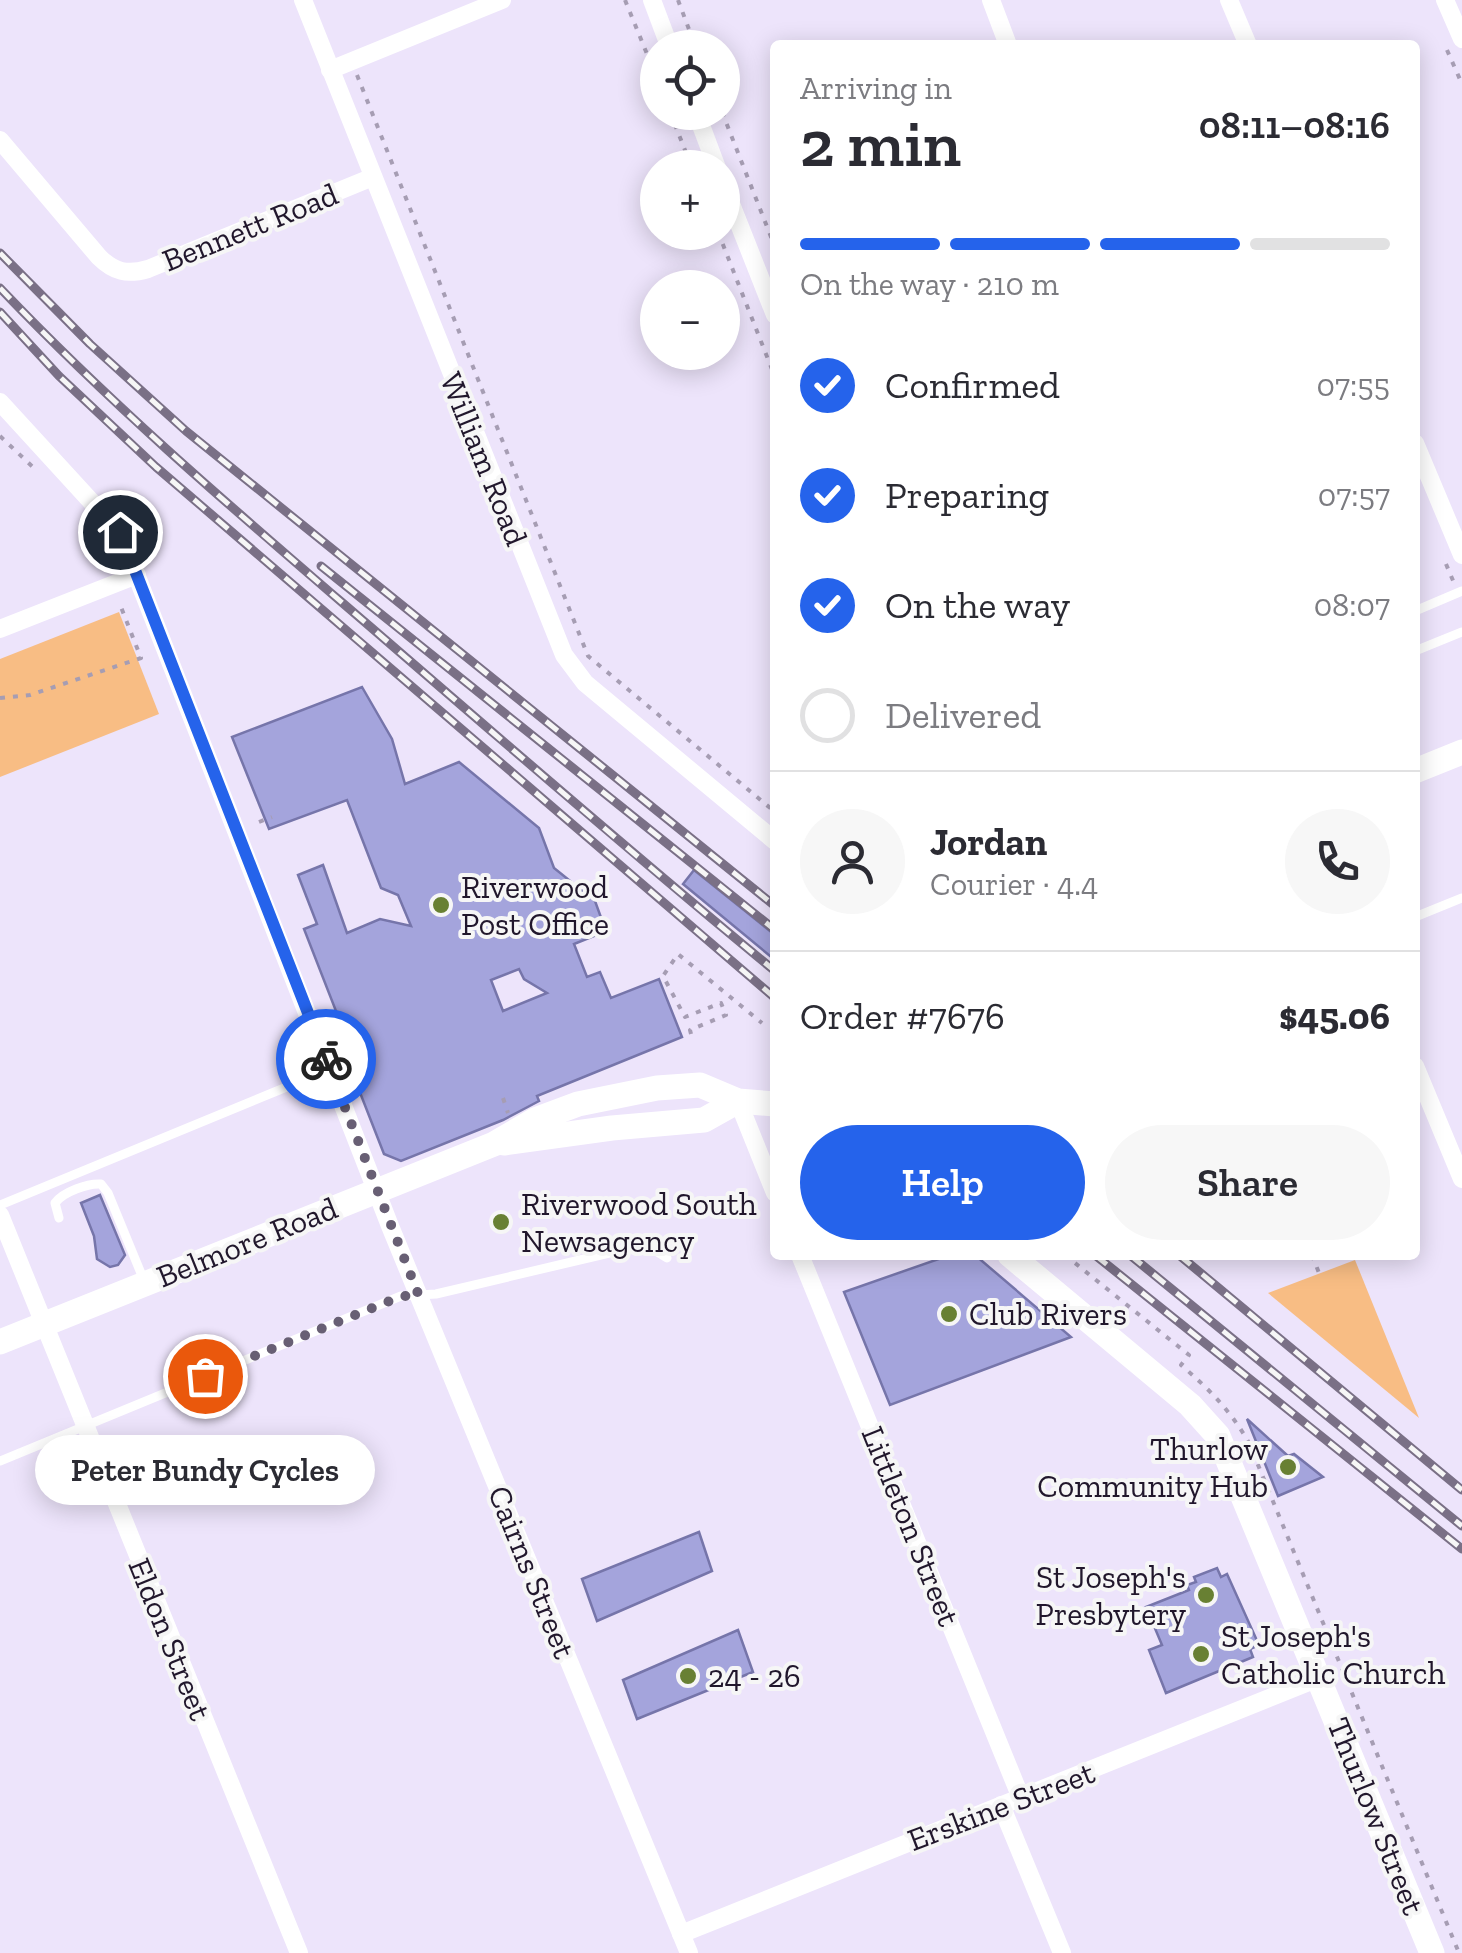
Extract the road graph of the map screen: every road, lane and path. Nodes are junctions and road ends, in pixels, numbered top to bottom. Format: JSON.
{"nodes":[{"id":1,"x":303,"y":0,"type":"edge"},
{"id":2,"x":502,"y":0,"type":"edge"},
{"id":3,"x":626,"y":0,"type":"edge"},
{"id":4,"x":652,"y":0,"type":"edge"},
{"id":5,"x":678,"y":0,"type":"edge"},
{"id":6,"x":991,"y":0,"type":"edge"},
{"id":7,"x":1229,"y":0,"type":"edge"},
{"id":8,"x":1445,"y":0,"type":"edge"},
{"id":9,"x":663,"y":30,"type":"edge"},
{"id":10,"x":689,"y":30,"type":"edge"},
{"id":11,"x":640,"y":35,"type":"edge"},
{"id":12,"x":1462,"y":39,"type":"edge"},
{"id":13,"x":1006,"y":40,"type":"edge"},
{"id":14,"x":1246,"y":40,"type":"edge"},
{"id":15,"x":351,"y":61,"type":"junction"},
{"id":16,"x":330,"y":70,"type":"junction"},
{"id":17,"x":729,"y":130,"type":"edge"},
{"id":18,"x":0,"y":140,"type":"edge"},
{"id":19,"x":373,"y":177,"type":"junction"},
{"id":20,"x":740,"y":227,"type":"edge"},
{"id":21,"x":770,"y":233,"type":"edge"},
{"id":22,"x":725,"y":250,"type":"edge"},
{"id":23,"x":770,"y":302,"type":"edge"},
{"id":24,"x":770,"y":365,"type":"edge"},
{"id":25,"x":0,"y":402,"type":"edge"},
{"id":26,"x":1420,"y":456,"type":"edge"},
{"id":27,"x":1462,"y":555,"type":"edge"},
{"id":28,"x":137,"y":575,"type":"junction"},
{"id":29,"x":1462,"y":592,"type":"edge"},
{"id":30,"x":1420,"y":608,"type":"edge"},
{"id":31,"x":0,"y":629,"type":"edge"},
{"id":32,"x":1462,"y":632,"type":"edge"},
{"id":33,"x":1420,"y":649,"type":"edge"},
{"id":34,"x":1462,"y":752,"type":"edge"},
{"id":35,"x":1420,"y":769,"type":"edge"},
{"id":36,"x":770,"y":808,"type":"edge"},
{"id":37,"x":272,"y":816,"type":"dead end"},
{"id":38,"x":259,"y":822,"type":"dead end"},
{"id":39,"x":770,"y":837,"type":"edge"},
{"id":40,"x":1462,"y":898,"type":"edge"},
{"id":41,"x":1420,"y":915,"type":"edge"},
{"id":42,"x":684,"y":1017,"type":"junction"},
{"id":43,"x":762,"y":1023,"type":"dead end"},
{"id":44,"x":330,"y":1069,"type":"junction"},
{"id":45,"x":503,"y":1098,"type":"dead end"},
{"id":46,"x":738,"y":1102,"type":"junction"},
{"id":47,"x":770,"y":1104,"type":"edge"},
{"id":48,"x":1423,"y":1108,"type":"edge"},
{"id":49,"x":508,"y":1112,"type":"dead end"},
{"id":50,"x":494,"y":1144,"type":"junction"},
{"id":51,"x":1462,"y":1179,"type":"edge"},
{"id":52,"x":770,"y":1181,"type":"edge"},
{"id":53,"x":378,"y":1190,"type":"junction"},
{"id":54,"x":0,"y":1205,"type":"edge"},
{"id":55,"x":0,"y":1215,"type":"edge"},
{"id":56,"x":59,"y":1218,"type":"dead end"},
{"id":57,"x":666,"y":1258,"type":"dead end"},
{"id":58,"x":802,"y":1260,"type":"edge"},
{"id":59,"x":1016,"y":1260,"type":"edge"},
{"id":60,"x":1314,"y":1260,"type":"edge"},
{"id":61,"x":1320,"y":1273,"type":"dead end"},
{"id":62,"x":145,"y":1284,"type":"junction"},
{"id":63,"x":419,"y":1296,"type":"junction"},
{"id":64,"x":43,"y":1325,"type":"junction"},
{"id":65,"x":0,"y":1342,"type":"edge"},
{"id":66,"x":84,"y":1426,"type":"junction"},
{"id":67,"x":0,"y":1460,"type":"edge"},
{"id":68,"x":1320,"y":1678,"type":"junction"},
{"id":69,"x":1021,"y":1798,"type":"junction"},
{"id":70,"x":1002,"y":1805,"type":"junction"},
{"id":71,"x":681,"y":1934,"type":"junction"},
{"id":72,"x":299,"y":1953,"type":"edge"},
{"id":73,"x":689,"y":1953,"type":"edge"},
{"id":74,"x":1062,"y":1953,"type":"edge"},
{"id":75,"x":1432,"y":1953,"type":"edge"}],
"edges":[{"from":1,"to":16,"type":"street","name":"William Road"},
{"from":2,"to":15,"type":"street"},
{"from":3,"to":11,"type":"path"},
{"from":4,"to":9,"type":"street"},
{"from":5,"to":10,"type":"path"},
{"from":6,"to":13,"type":"street"},
{"from":7,"to":14,"type":"street"},
{"from":8,"to":12,"type":"street"},
{"from":15,"to":16,"type":"street"},
{"from":15,"to":36,"type":"path"},
{"from":16,"to":19,"type":"street","name":"William Road"},
{"from":17,"to":21,"type":"path"},
{"from":18,"to":19,"type":"street","name":"Bennett Road"},
{"from":19,"to":39,"type":"street","name":"William Road"},
{"from":20,"to":23,"type":"street"},
{"from":22,"to":24,"type":"path"},
{"from":25,"to":28,"type":"street","name":"Cairns Street"},
{"from":26,"to":27,"type":"street"},
{"from":28,"to":31,"type":"street"},
{"from":28,"to":44,"type":"street","name":"Cairns Street"},
{"from":29,"to":30,"type":"lane"},
{"from":32,"to":33,"type":"lane"},
{"from":34,"to":35,"type":"main road"},
{"from":37,"to":38,"type":"path"},
{"from":40,"to":41,"type":"lane"},
{"from":42,"to":42,"type":"path"},
{"from":42,"to":43,"type":"path"},
{"from":44,"to":53,"type":"street","name":"Cairns Street"},
{"from":44,"to":54,"type":"lane"},
{"from":45,"to":49,"type":"path"},
{"from":46,"to":47,"type":"main road","name":"Belmore Road"},
{"from":46,"to":50,"type":"main road","name":"Belmore Road"},
{"from":46,"to":50,"type":"main road","name":"Belmore Road"},
{"from":46,"to":52,"type":"street"},
{"from":48,"to":51,"type":"street"},
{"from":50,"to":53,"type":"main road","name":"Belmore Road"},
{"from":53,"to":62,"type":"main road","name":"Belmore Road"},
{"from":53,"to":63,"type":"street","name":"Cairns Street"},
{"from":55,"to":64,"type":"street","name":"Eldon Street"},
{"from":56,"to":62,"type":"lane"},
{"from":57,"to":63,"type":"lane"},
{"from":58,"to":69,"type":"street","name":"Littleton Street"},
{"from":59,"to":68,"type":"main road","name":"Thurlow Street"},
{"from":60,"to":61,"type":"path"},
{"from":62,"to":64,"type":"main road","name":"Belmore Road"},
{"from":63,"to":66,"type":"lane"},
{"from":63,"to":71,"type":"street","name":"Cairns Street"},
{"from":64,"to":65,"type":"main road","name":"Belmore Road"},
{"from":64,"to":66,"type":"street","name":"Eldon Street"},
{"from":66,"to":67,"type":"lane"},
{"from":66,"to":72,"type":"street","name":"Eldon Street"},
{"from":68,"to":69,"type":"street","name":"Erskine Street"},
{"from":68,"to":75,"type":"main road","name":"Thurlow Street"},
{"from":69,"to":70,"type":"street","name":"Erskine Street"},
{"from":70,"to":71,"type":"street","name":"Erskine Street"},
{"from":70,"to":74,"type":"street"},
{"from":71,"to":73,"type":"street","name":"Cairns Street"}]}
